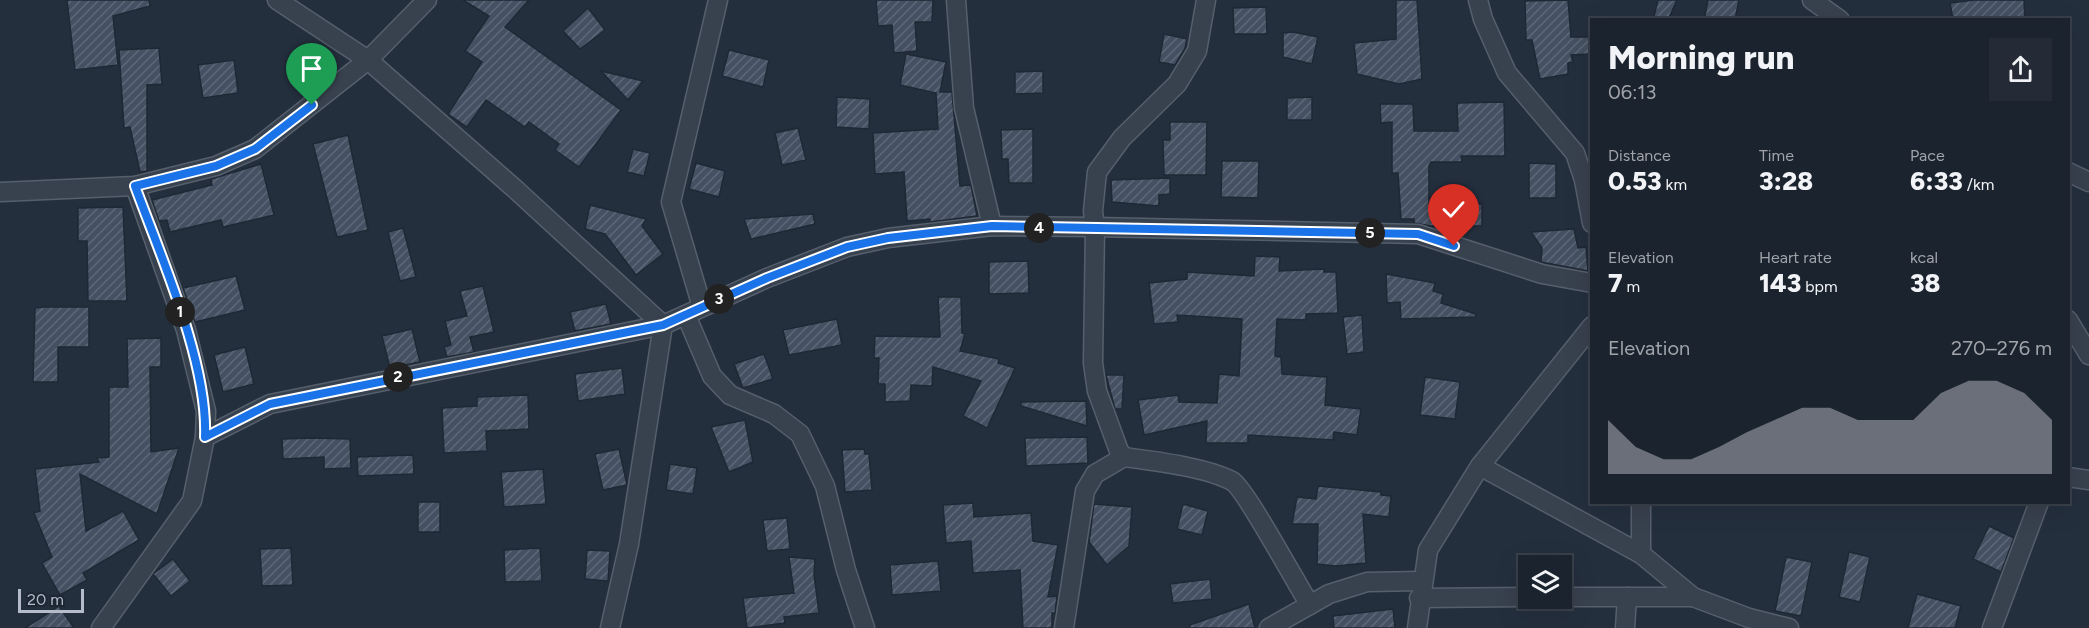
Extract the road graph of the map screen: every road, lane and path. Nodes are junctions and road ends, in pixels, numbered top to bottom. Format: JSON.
{"nodes":[{"id":1,"x":277,"y":0,"type":"edge"},
{"id":2,"x":427,"y":0,"type":"edge"},
{"id":3,"x":718,"y":0,"type":"edge"},
{"id":4,"x":956,"y":0,"type":"edge"},
{"id":5,"x":1206,"y":0,"type":"edge"},
{"id":6,"x":1478,"y":0,"type":"edge"},
{"id":7,"x":1812,"y":0,"type":"edge"},
{"id":8,"x":1837,"y":18,"type":"edge"},
{"id":9,"x":368,"y":60,"type":"junction"},
{"id":10,"x":135,"y":186,"type":"junction"},
{"id":11,"x":0,"y":192,"type":"edge"},
{"id":12,"x":1590,"y":212,"type":"edge"},
{"id":13,"x":992,"y":226,"type":"junction"},
{"id":14,"x":1095,"y":227,"type":"junction"},
{"id":15,"x":1590,"y":283,"type":"edge"},
{"id":16,"x":694,"y":311,"type":"junction"},
{"id":17,"x":2070,"y":323,"type":"edge"},
{"id":18,"x":663,"y":325,"type":"junction"},
{"id":19,"x":1590,"y":328,"type":"edge"},
{"id":20,"x":2089,"y":355,"type":"edge"},
{"id":21,"x":205,"y":437,"type":"junction"},
{"id":22,"x":1124,"y":457,"type":"junction"},
{"id":23,"x":1480,"y":466,"type":"junction"},
{"id":24,"x":2070,"y":477,"type":"edge"},
{"id":25,"x":2089,"y":480,"type":"edge"},
{"id":26,"x":1641,"y":504,"type":"edge"},
{"id":27,"x":2038,"y":504,"type":"edge"},
{"id":28,"x":1641,"y":554,"type":"junction"},
{"id":29,"x":1420,"y":590,"type":"junction"},
{"id":30,"x":1518,"y":596,"type":"edge"},
{"id":31,"x":1572,"y":597,"type":"edge"},
{"id":32,"x":1627,"y":597,"type":"junction"},
{"id":33,"x":1693,"y":597,"type":"junction"},
{"id":34,"x":1310,"y":605,"type":"junction"},
{"id":35,"x":101,"y":628,"type":"edge"},
{"id":36,"x":610,"y":628,"type":"edge"},
{"id":37,"x":865,"y":628,"type":"edge"},
{"id":38,"x":1064,"y":628,"type":"edge"},
{"id":39,"x":1269,"y":628,"type":"edge"},
{"id":40,"x":1417,"y":628,"type":"edge"},
{"id":41,"x":1625,"y":628,"type":"edge"},
{"id":42,"x":1789,"y":628,"type":"edge"},
{"id":43,"x":1992,"y":628,"type":"edge"}],
"edges":[{"from":1,"to":9,"type":"street"},
{"from":2,"to":9,"type":"street"},
{"from":3,"to":16,"type":"street"},
{"from":4,"to":13,"type":"street"},
{"from":5,"to":14,"type":"street"},
{"from":6,"to":12,"type":"street"},
{"from":7,"to":8,"type":"street"},
{"from":9,"to":10,"type":"street"},
{"from":9,"to":18,"type":"street"},
{"from":10,"to":11,"type":"street"},
{"from":10,"to":21,"type":"street"},
{"from":13,"to":14,"type":"street"},
{"from":13,"to":16,"type":"street"},
{"from":14,"to":15,"type":"street"},
{"from":14,"to":22,"type":"street"},
{"from":16,"to":18,"type":"street"},
{"from":16,"to":37,"type":"street"},
{"from":17,"to":20,"type":"street"},
{"from":18,"to":21,"type":"street"},
{"from":18,"to":36,"type":"street"},
{"from":19,"to":23,"type":"street"},
{"from":21,"to":35,"type":"street"},
{"from":22,"to":34,"type":"street"},
{"from":22,"to":38,"type":"street"},
{"from":23,"to":28,"type":"street"},
{"from":23,"to":29,"type":"street"},
{"from":24,"to":25,"type":"street"},
{"from":26,"to":28,"type":"street"},
{"from":27,"to":43,"type":"street"},
{"from":28,"to":33,"type":"street"},
{"from":29,"to":30,"type":"street"},
{"from":29,"to":34,"type":"street"},
{"from":29,"to":40,"type":"street"},
{"from":31,"to":32,"type":"street"},
{"from":32,"to":33,"type":"street"},
{"from":32,"to":41,"type":"street"},
{"from":33,"to":42,"type":"street"},
{"from":34,"to":39,"type":"street"}]}
